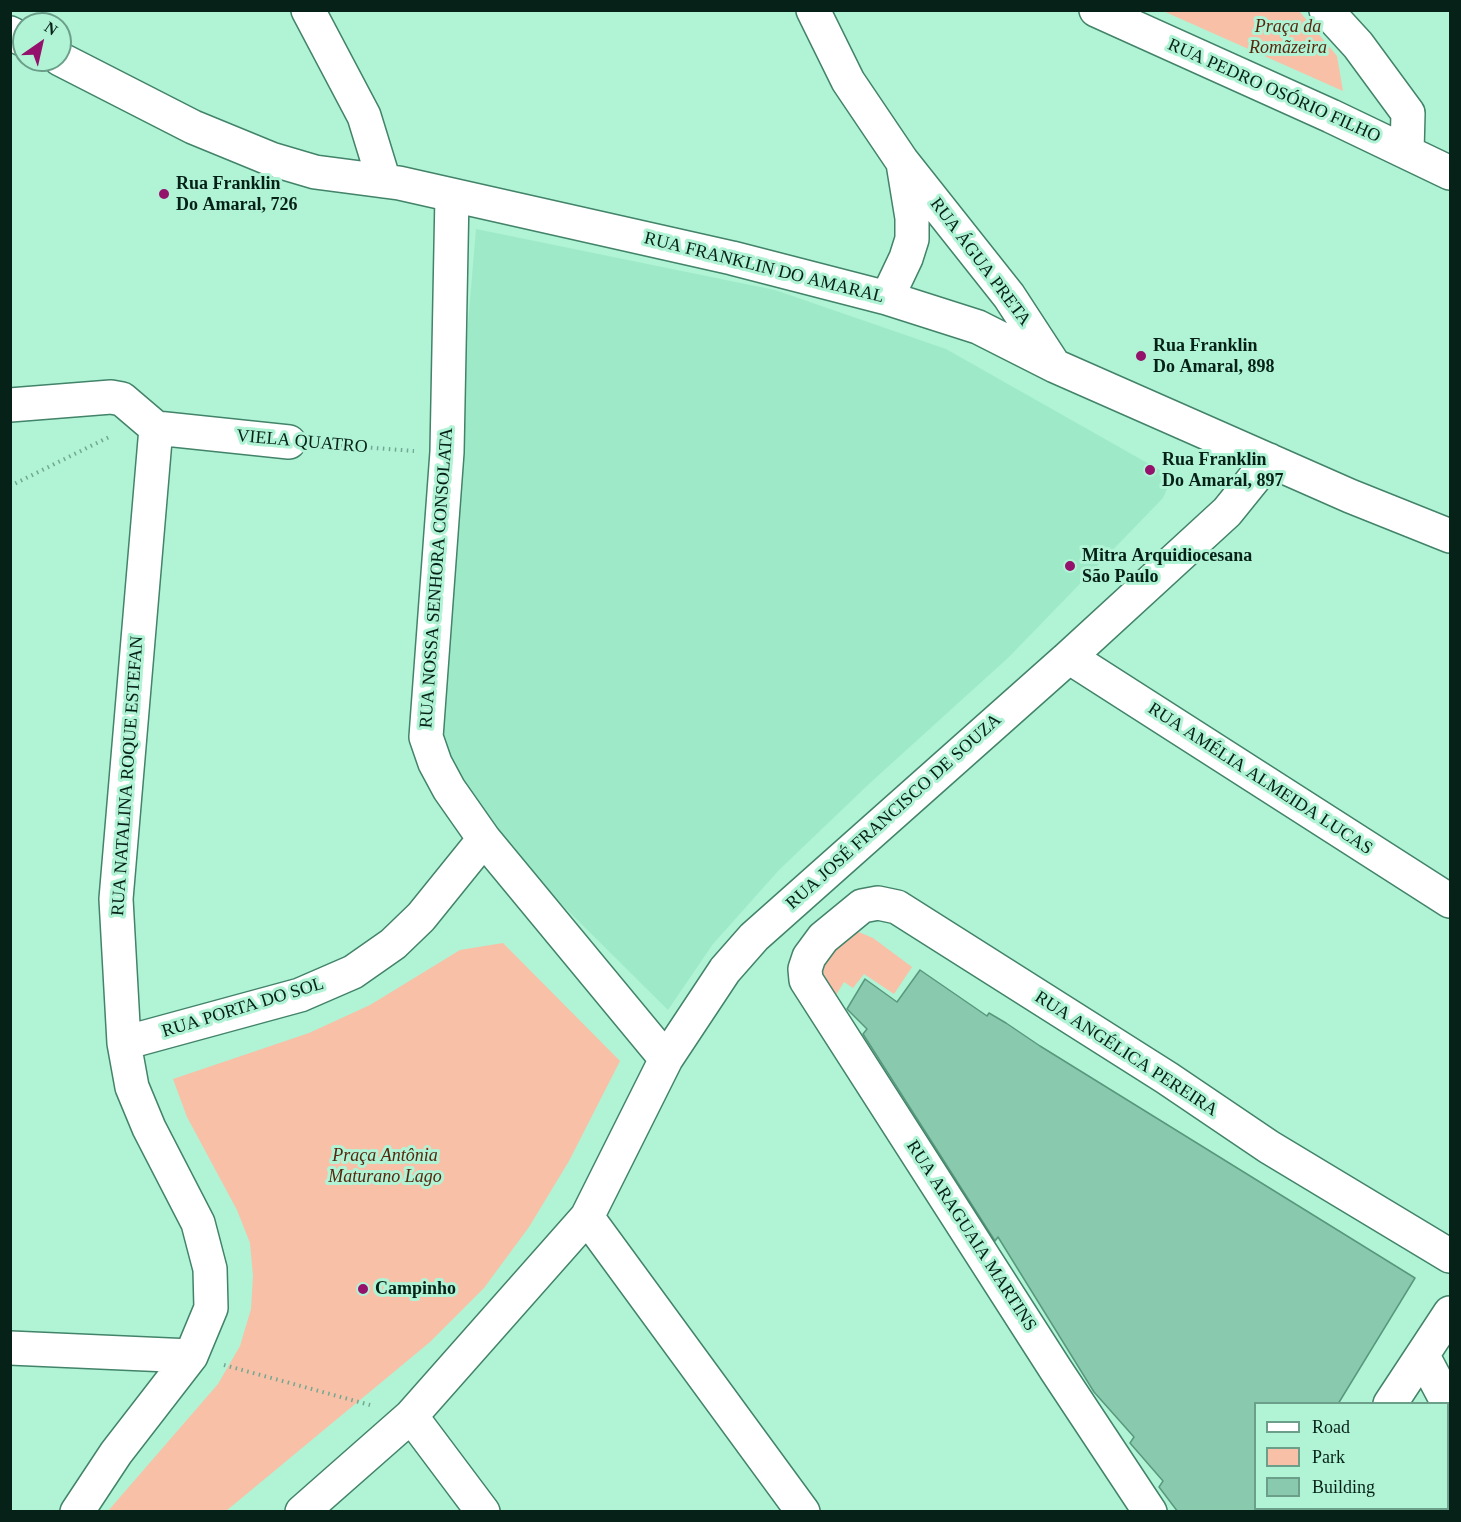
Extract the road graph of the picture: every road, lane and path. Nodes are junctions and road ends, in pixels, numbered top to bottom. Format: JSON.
{"nodes":[{"id":1,"x":308,"y":10,"type":"edge"},
{"id":2,"x":813,"y":10,"type":"edge"},
{"id":3,"x":1096,"y":10,"type":"edge"},
{"id":4,"x":1326,"y":10,"type":"edge"},
{"id":5,"x":72,"y":65,"type":"edge"},
{"id":6,"x":1407,"y":152,"type":"junction"},
{"id":7,"x":902,"y":161,"type":"junction"},
{"id":8,"x":1450,"y":173,"type":"edge"},
{"id":9,"x":384,"y":181,"type":"junction"},
{"id":10,"x":452,"y":195,"type":"junction"},
{"id":11,"x":887,"y":298,"type":"junction"},
{"id":12,"x":1055,"y":366,"type":"junction"},
{"id":13,"x":10,"y":405,"type":"edge"},
{"id":14,"x":156,"y":428,"type":"junction"},
{"id":15,"x":289,"y":442,"type":"joint"},
{"id":16,"x":447,"y":452,"type":"junction"},
{"id":17,"x":1269,"y":460,"type":"junction"},
{"id":18,"x":10,"y":486,"type":"edge"},
{"id":19,"x":1450,"y":536,"type":"edge"},
{"id":20,"x":1069,"y":657,"type":"junction"},
{"id":21,"x":484,"y":839,"type":"junction"},
{"id":22,"x":1450,"y":901,"type":"edge"},
{"id":23,"x":809,"y":957,"type":"joint"},
{"id":24,"x":124,"y":1043,"type":"junction"},
{"id":25,"x":666,"y":1059,"type":"junction"},
{"id":26,"x":587,"y":1217,"type":"junction"},
{"id":27,"x":1450,"y":1256,"type":"edge"},
{"id":28,"x":1450,"y":1313,"type":"edge"},
{"id":29,"x":10,"y":1348,"type":"edge"},
{"id":30,"x":191,"y":1356,"type":"junction"},
{"id":31,"x":1423,"y":1356,"type":"junction"},
{"id":32,"x":1391,"y":1402,"type":"edge"},
{"id":33,"x":1447,"y":1402,"type":"edge"},
{"id":34,"x":411,"y":1416,"type":"junction"},
{"id":35,"x":77,"y":1512,"type":"edge"},
{"id":36,"x":302,"y":1512,"type":"edge"},
{"id":37,"x":483,"y":1512,"type":"edge"},
{"id":38,"x":803,"y":1512,"type":"edge"},
{"id":39,"x":1150,"y":1512,"type":"edge"}],
"edges":[{"from":1,"to":9,"type":"street"},
{"from":2,"to":7,"type":"street","name":"RUA ÁGUA PRETA"},
{"from":3,"to":6,"type":"street","name":"RUA PEDRO OSÓRIO FILHO"},
{"from":4,"to":6,"type":"street"},
{"from":5,"to":9,"type":"street","name":"RUA FRANKLIN DO AMARAL"},
{"from":6,"to":8,"type":"street","name":"RUA PEDRO OSÓRIO FILHO"},
{"from":7,"to":11,"type":"street","name":"RUA ÁGUA PRETA"},
{"from":7,"to":12,"type":"street","name":"RUA ÁGUA PRETA"},
{"from":9,"to":10,"type":"street","name":"RUA FRANKLIN DO AMARAL"},
{"from":10,"to":11,"type":"street","name":"RUA FRANKLIN DO AMARAL"},
{"from":10,"to":16,"type":"street","name":"RUA NOSSA SENHORA CONSOLATA"},
{"from":11,"to":12,"type":"street","name":"RUA FRANKLIN DO AMARAL"},
{"from":12,"to":17,"type":"street","name":"RUA FRANKLIN DO AMARAL"},
{"from":13,"to":14,"type":"street"},
{"from":14,"to":15,"type":"street","name":"VIELA QUATRO"},
{"from":14,"to":18,"type":"path"},
{"from":14,"to":24,"type":"street","name":"RUA NATALINA ROQUE ESTEFAN"},
{"from":15,"to":16,"type":"path","name":"VIELA QUATRO"},
{"from":16,"to":21,"type":"street","name":"RUA NOSSA SENHORA CONSOLATA"},
{"from":17,"to":19,"type":"street","name":"RUA FRANKLIN DO AMARAL"},
{"from":17,"to":20,"type":"street","name":"RUA JOSÉ FRANCISCO DE SOUZA"},
{"from":20,"to":22,"type":"street","name":"RUA AMÉLIA ALMEIDA LUCAS"},
{"from":20,"to":25,"type":"street","name":"RUA JOSÉ FRANCISCO DE SOUZA"},
{"from":21,"to":24,"type":"street","name":"RUA PORTA DO SOL"},
{"from":21,"to":25,"type":"street","name":"RUA NOSSA SENHORA CONSOLATA"},
{"from":23,"to":27,"type":"street","name":"RUA ANGÉLICA PEREIRA"},
{"from":23,"to":39,"type":"street","name":"RUA ARAGUAIA MARTINS"},
{"from":24,"to":30,"type":"street","name":"RUA NATALINA ROQUE ESTEFAN"},
{"from":25,"to":26,"type":"street","name":"RUA JOSÉ FRANCISCO DE SOUZA"},
{"from":26,"to":34,"type":"street"},
{"from":26,"to":38,"type":"street"},
{"from":28,"to":31,"type":"street"},
{"from":29,"to":30,"type":"street"},
{"from":30,"to":34,"type":"path"},
{"from":30,"to":35,"type":"street","name":"RUA NATALINA ROQUE ESTEFAN"},
{"from":31,"to":32,"type":"street"},
{"from":31,"to":33,"type":"street"},
{"from":34,"to":36,"type":"street"},
{"from":34,"to":37,"type":"street"}]}
